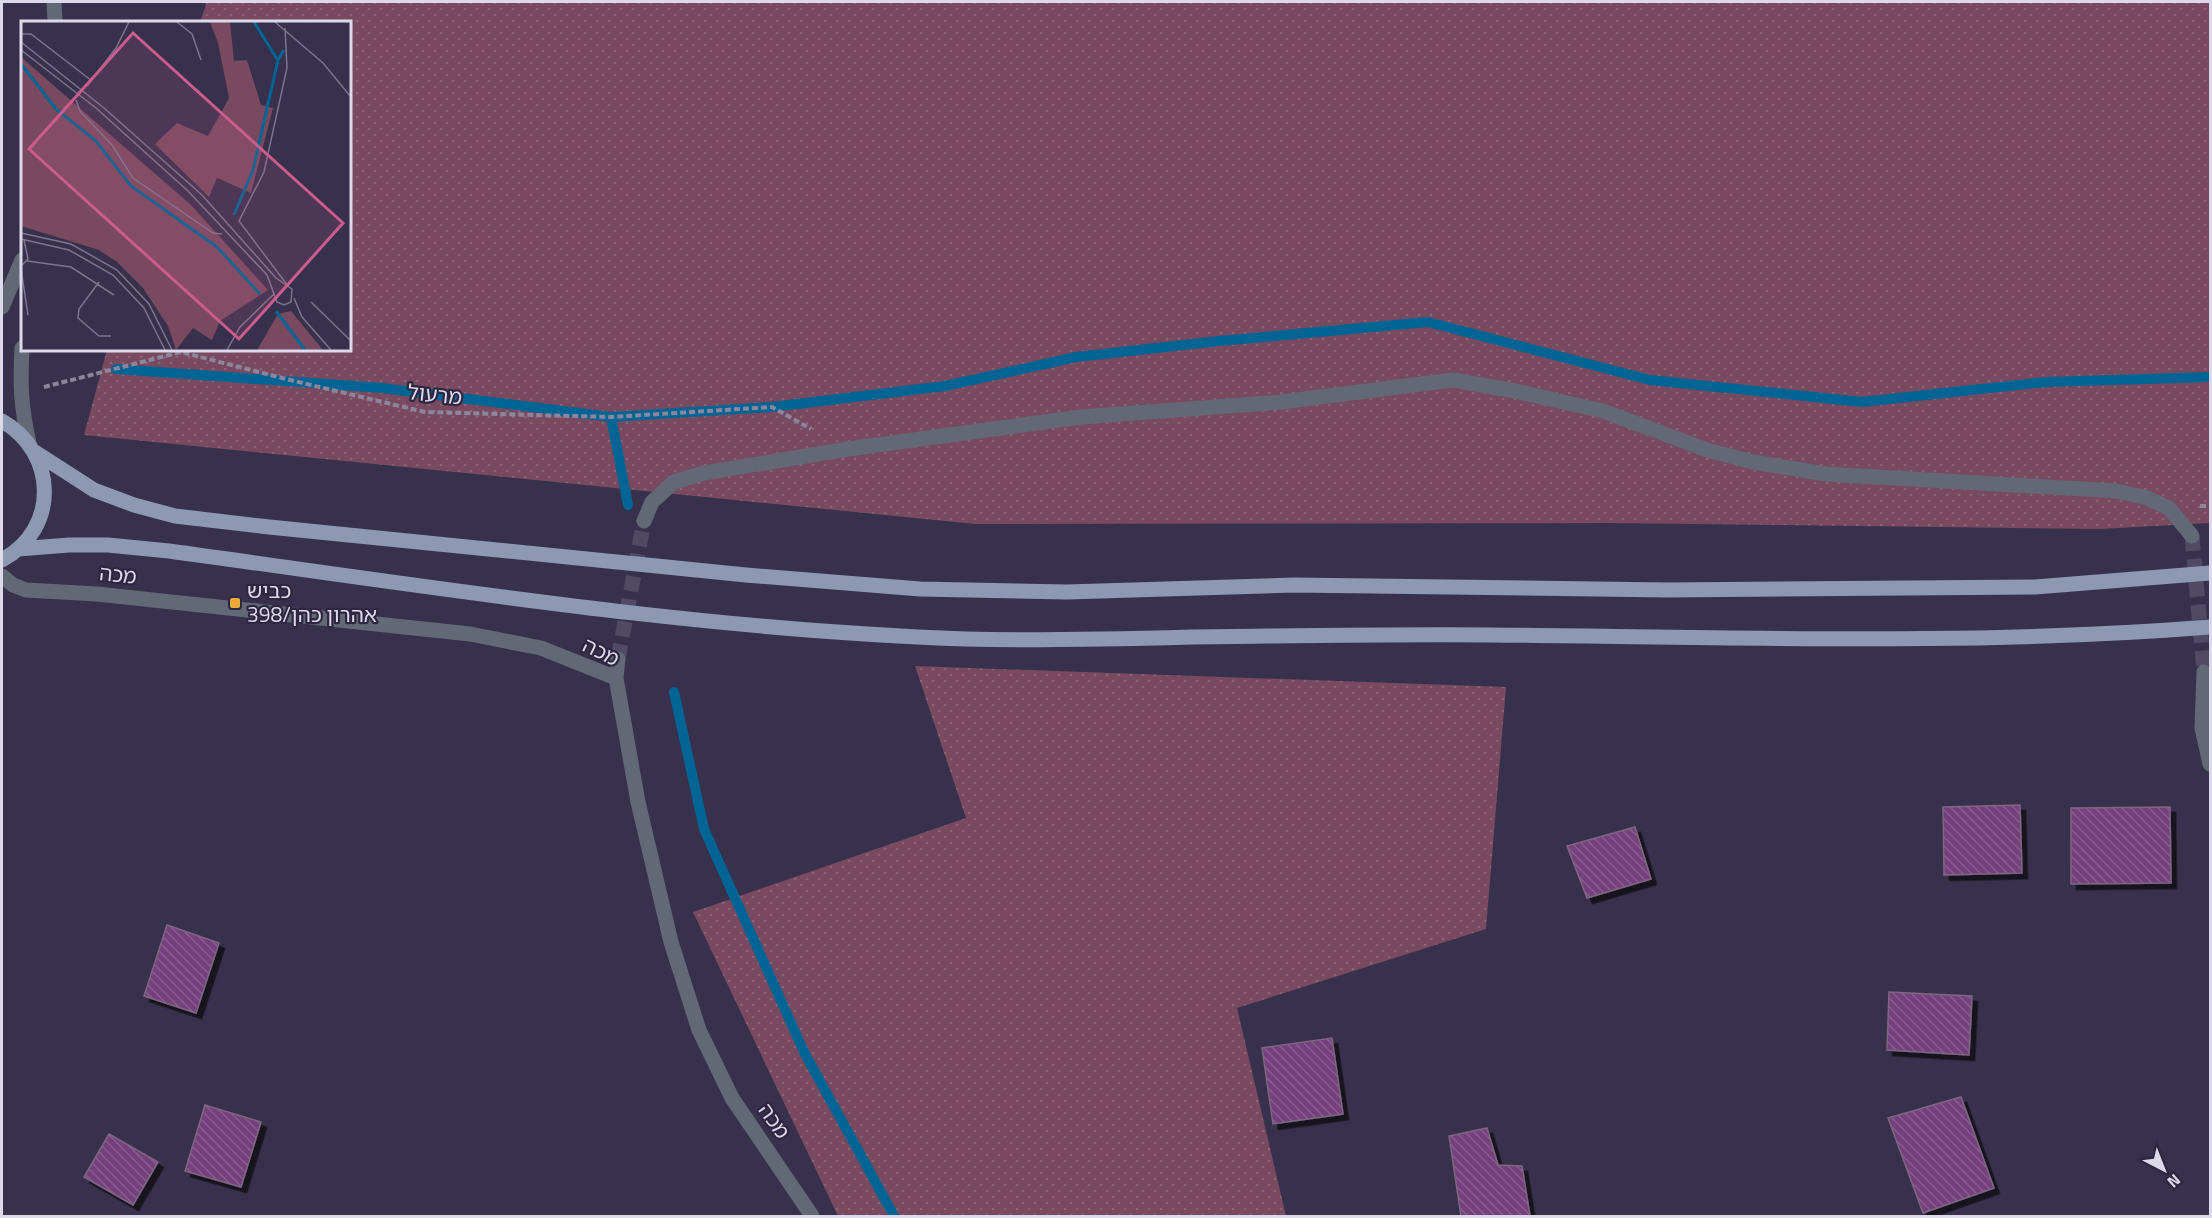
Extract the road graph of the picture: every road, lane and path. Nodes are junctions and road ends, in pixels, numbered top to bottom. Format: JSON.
{"nodes":[{"id":1,"x":54,"y":2,"type":"edge"},
{"id":2,"x":56,"y":21,"type":"edge"},
{"id":3,"x":21,"y":262,"type":"edge"},
{"id":4,"x":2,"y":307,"type":"edge"},
{"id":5,"x":22,"y":351,"type":"edge"},
{"id":6,"x":20,"y":386,"type":"junction"},
{"id":7,"x":2,"y":421,"type":"edge"},
{"id":8,"x":32,"y":447,"type":"junction"},
{"id":9,"x":848,"y":449,"type":"junction"},
{"id":10,"x":644,"y":521,"type":"tunnel mouth"},
{"id":11,"x":2192,"y":536,"type":"tunnel mouth"},
{"id":12,"x":18,"y":549,"type":"junction"},
{"id":13,"x":2,"y":560,"type":"edge"},
{"id":14,"x":2211,"y":573,"type":"edge"},
{"id":15,"x":2,"y":576,"type":"edge"},
{"id":16,"x":2211,"y":627,"type":"edge"},
{"id":17,"x":618,"y":659,"type":"tunnel mouth"},
{"id":18,"x":2204,"y":672,"type":"dead end"},
{"id":19,"x":616,"y":678,"type":"junction"},
{"id":20,"x":2206,"y":728,"type":"edge"},
{"id":21,"x":2211,"y":764,"type":"edge"},
{"id":22,"x":812,"y":1216,"type":"edge"}],
"edges":[{"from":1,"to":2,"type":"street"},
{"from":3,"to":4,"type":"street"},
{"from":5,"to":6,"type":"street"},
{"from":6,"to":8,"type":"street"},
{"from":6,"to":9,"type":"path","name":"מרעול"},
{"from":7,"to":8,"type":"main road"},
{"from":8,"to":12,"type":"main road"},
{"from":8,"to":14,"type":"main road"},
{"from":9,"to":10,"type":"street"},
{"from":9,"to":11,"type":"street"},
{"from":12,"to":13,"type":"main road"},
{"from":12,"to":16,"type":"main road"},
{"from":15,"to":19,"type":"street","name":"מכה"},
{"from":17,"to":19,"type":"street"},
{"from":18,"to":20,"type":"street"},
{"from":19,"to":22,"type":"street","name":"מכה"},
{"from":20,"to":21,"type":"street"}]}
